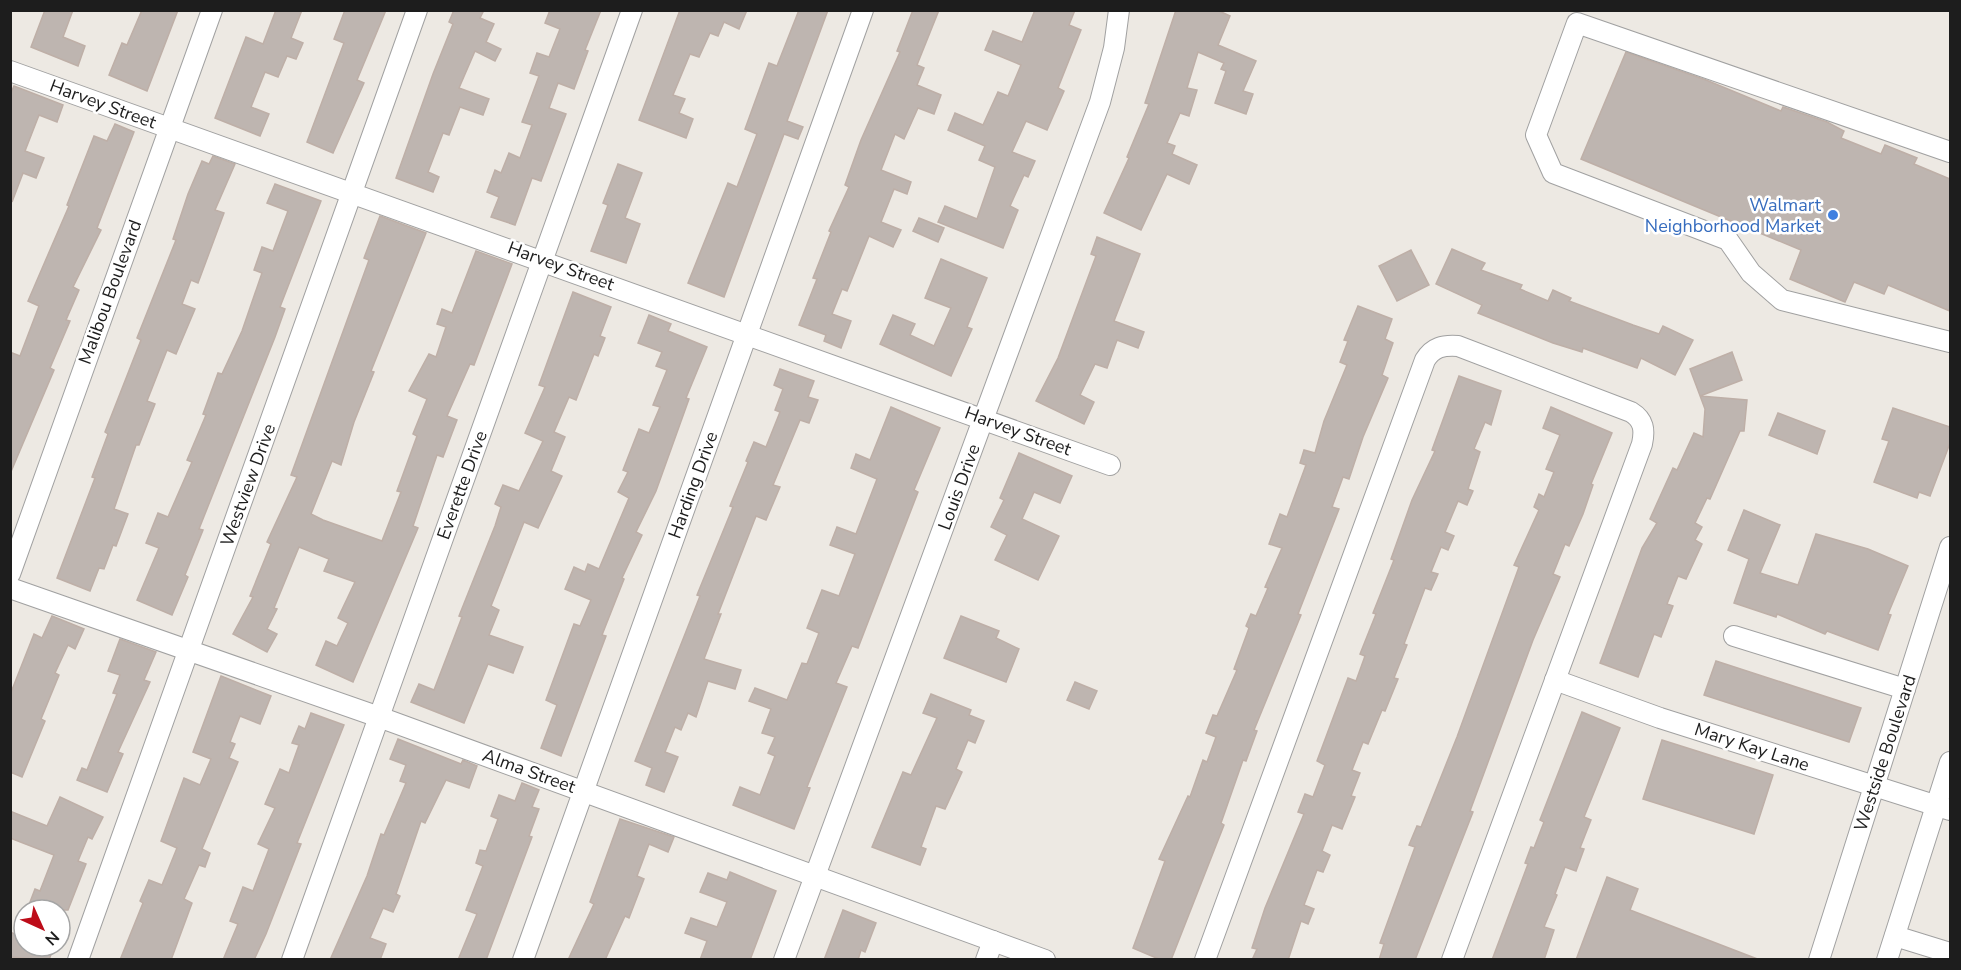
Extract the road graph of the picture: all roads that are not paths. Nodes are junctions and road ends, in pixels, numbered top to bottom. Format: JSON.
{"nodes":[{"id":1,"x":212,"y":10,"type":"edge"},
{"id":2,"x":417,"y":10,"type":"edge"},
{"id":3,"x":632,"y":10,"type":"edge"},
{"id":4,"x":863,"y":10,"type":"edge"},
{"id":5,"x":1119,"y":10,"type":"edge"},
{"id":6,"x":10,"y":71,"type":"edge"},
{"id":7,"x":168,"y":128,"type":"junction"},
{"id":8,"x":1950,"y":152,"type":"edge"},
{"id":9,"x":351,"y":192,"type":"junction"},
{"id":10,"x":543,"y":259,"type":"junction"},
{"id":11,"x":748,"y":333,"type":"junction"},
{"id":12,"x":1950,"y":342,"type":"edge"},
{"id":13,"x":984,"y":418,"type":"junction"},
{"id":14,"x":1110,"y":465,"type":"dead end"},
{"id":15,"x":1950,"y":547,"type":"edge"},
{"id":16,"x":10,"y":574,"type":"edge"},
{"id":17,"x":10,"y":588,"type":"edge"},
{"id":18,"x":1734,"y":636,"type":"dead end"},
{"id":19,"x":188,"y":652,"type":"junction"},
{"id":20,"x":1555,"y":680,"type":"junction"},
{"id":21,"x":1905,"y":689,"type":"junction"},
{"id":22,"x":379,"y":717,"type":"junction"},
{"id":23,"x":1950,"y":762,"type":"edge"},
{"id":24,"x":1875,"y":786,"type":"junction"},
{"id":25,"x":583,"y":791,"type":"junction"},
{"id":26,"x":1943,"y":808,"type":"edge"},
{"id":27,"x":815,"y":876,"type":"junction"},
{"id":28,"x":1895,"y":936,"type":"junction"},
{"id":29,"x":993,"y":940,"type":"junction"},
{"id":30,"x":1950,"y":953,"type":"edge"},
{"id":31,"x":78,"y":960,"type":"edge"},
{"id":32,"x":291,"y":960,"type":"edge"},
{"id":33,"x":523,"y":960,"type":"edge"},
{"id":34,"x":784,"y":960,"type":"edge"},
{"id":35,"x":986,"y":960,"type":"edge"},
{"id":36,"x":1045,"y":960,"type":"edge"},
{"id":37,"x":1205,"y":960,"type":"edge"},
{"id":38,"x":1452,"y":960,"type":"edge"},
{"id":39,"x":1819,"y":960,"type":"edge"},
{"id":40,"x":1887,"y":960,"type":"edge"}],
"edges":[{"from":1,"to":7,"type":"street","name":"Malibou Boulevard"},
{"from":2,"to":9,"type":"street","name":"Westview Drive"},
{"from":3,"to":10,"type":"street","name":"Everette Drive"},
{"from":4,"to":11,"type":"street","name":"Harding Drive"},
{"from":5,"to":13,"type":"street","name":"Louis Drive"},
{"from":6,"to":7,"type":"street","name":"Harvey Street"},
{"from":7,"to":9,"type":"street","name":"Harvey Street"},
{"from":7,"to":16,"type":"street","name":"Malibou Boulevard"},
{"from":8,"to":12,"type":"street"},
{"from":9,"to":10,"type":"street","name":"Harvey Street"},
{"from":9,"to":19,"type":"street","name":"Westview Drive"},
{"from":10,"to":11,"type":"street","name":"Harvey Street"},
{"from":10,"to":22,"type":"street","name":"Everette Drive"},
{"from":11,"to":13,"type":"street","name":"Harvey Street"},
{"from":11,"to":25,"type":"street","name":"Harding Drive"},
{"from":13,"to":14,"type":"street","name":"Harvey Street"},
{"from":13,"to":27,"type":"street","name":"Louis Drive"},
{"from":15,"to":21,"type":"street","name":"Westside Boulevard"},
{"from":17,"to":19,"type":"street","name":"Alma Street"},
{"from":18,"to":21,"type":"street"},
{"from":19,"to":22,"type":"street","name":"Alma Street"},
{"from":19,"to":31,"type":"street","name":"Westview Drive"},
{"from":20,"to":24,"type":"street","name":"Mary Kay Lane"},
{"from":20,"to":37,"type":"street"},
{"from":20,"to":38,"type":"street"},
{"from":21,"to":24,"type":"street","name":"Westside Boulevard"},
{"from":22,"to":25,"type":"street","name":"Alma Street"},
{"from":22,"to":32,"type":"street","name":"Everette Drive"},
{"from":23,"to":26,"type":"street"},
{"from":24,"to":26,"type":"street","name":"Mary Kay Lane"},
{"from":24,"to":39,"type":"street","name":"Westside Boulevard"},
{"from":25,"to":27,"type":"street","name":"Alma Street"},
{"from":25,"to":33,"type":"street","name":"Harding Drive"},
{"from":26,"to":28,"type":"street"},
{"from":27,"to":29,"type":"street","name":"Alma Street"},
{"from":27,"to":34,"type":"street","name":"Louis Drive"},
{"from":28,"to":30,"type":"street"},
{"from":28,"to":40,"type":"street"},
{"from":29,"to":35,"type":"street"},
{"from":29,"to":36,"type":"street","name":"Alma Street"}]}
